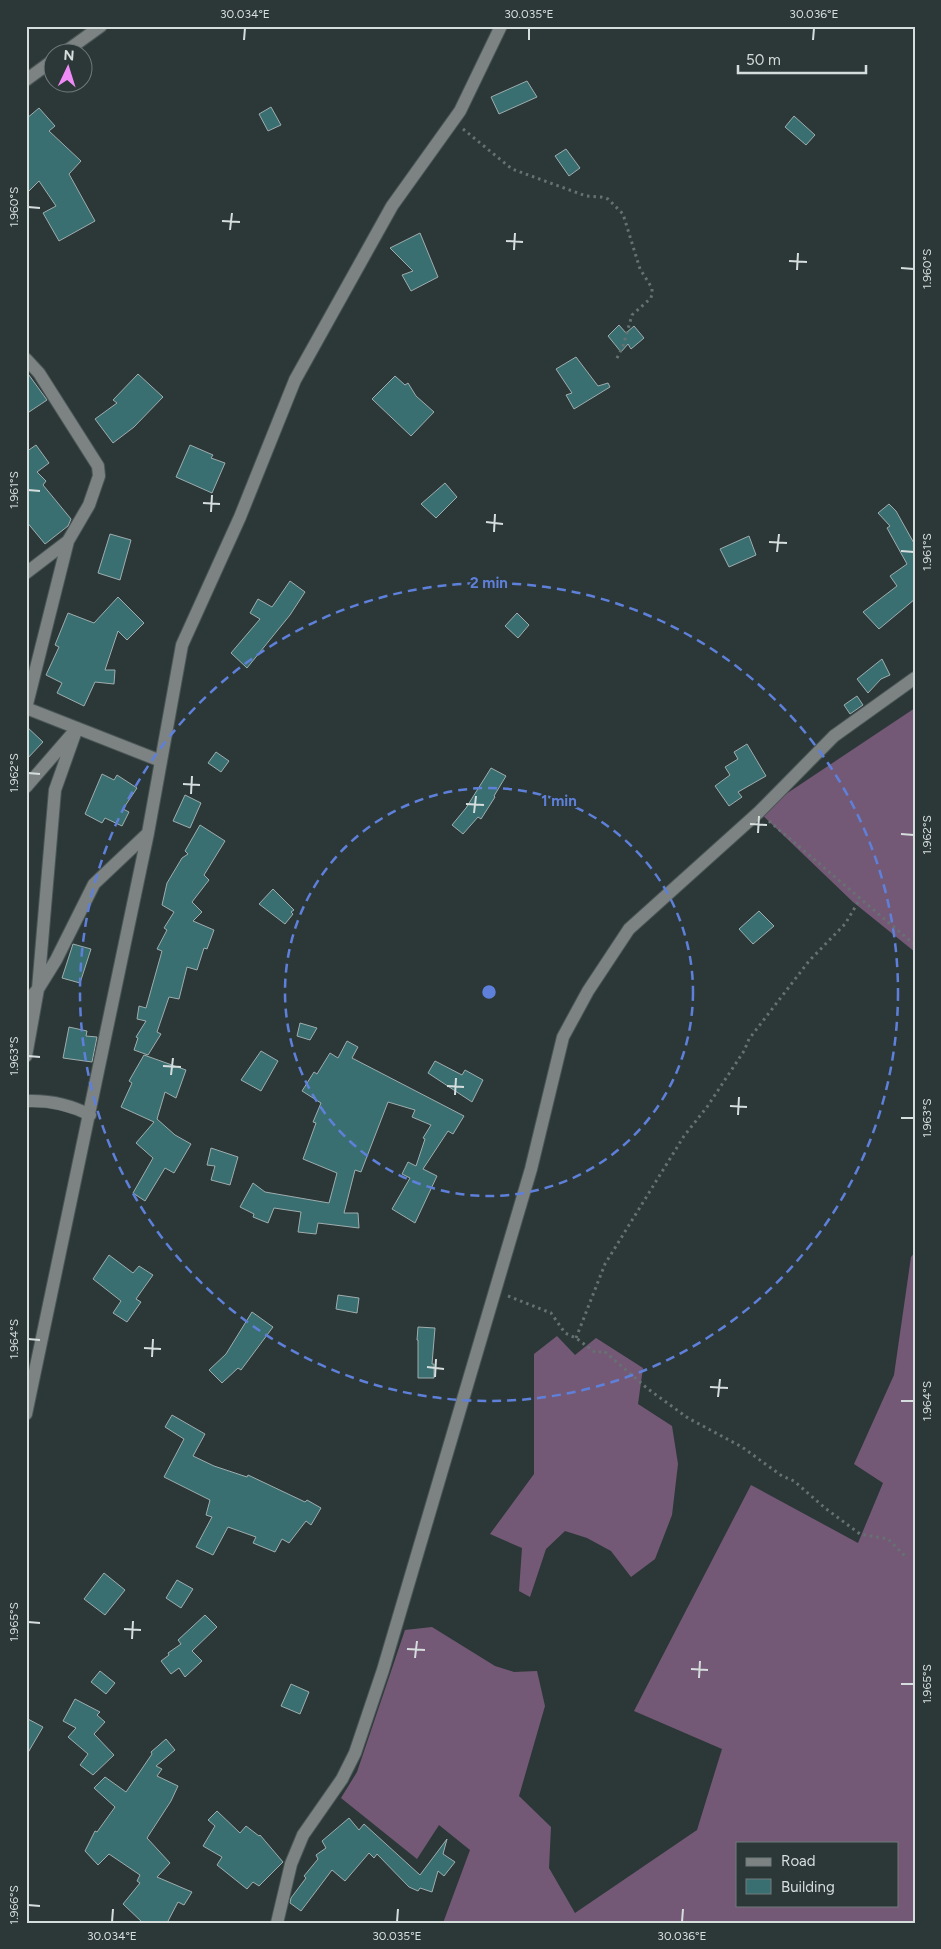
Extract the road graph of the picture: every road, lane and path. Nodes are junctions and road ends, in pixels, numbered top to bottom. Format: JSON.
{"nodes":[{"id":1,"x":101,"y":26,"type":"edge"},
{"id":2,"x":501,"y":26,"type":"edge"},
{"id":3,"x":79,"y":42,"type":"edge"},
{"id":4,"x":42,"y":69,"type":"edge"},
{"id":5,"x":26,"y":80,"type":"edge"},
{"id":6,"x":453,"y":120,"type":"junction"},
{"id":7,"x":26,"y":359,"type":"edge"},
{"id":8,"x":616,"y":360,"type":"dead end"},
{"id":9,"x":68,"y":541,"type":"junction"},
{"id":10,"x":26,"y":574,"type":"edge"},
{"id":11,"x":915,"y":678,"type":"edge"},
{"id":12,"x":26,"y":708,"type":"edge"},
{"id":13,"x":78,"y":728,"type":"junction"},
{"id":14,"x":161,"y":761,"type":"junction"},
{"id":15,"x":26,"y":787,"type":"edge"},
{"id":16,"x":759,"y":812,"type":"junction"},
{"id":17,"x":148,"y":833,"type":"junction"},
{"id":18,"x":860,"y":899,"type":"junction"},
{"id":19,"x":915,"y":945,"type":"edge"},
{"id":20,"x":38,"y":989,"type":"junction"},
{"id":21,"x":26,"y":1003,"type":"edge"},
{"id":22,"x":26,"y":1056,"type":"edge"},
{"id":23,"x":26,"y":1101,"type":"edge"},
{"id":24,"x":90,"y":1115,"type":"junction"},
{"id":25,"x":496,"y":1292,"type":"junction"},
{"id":26,"x":576,"y":1338,"type":"junction"},
{"id":27,"x":26,"y":1414,"type":"edge"},
{"id":28,"x":907,"y":1558,"type":"dead end"},
{"id":29,"x":277,"y":1923,"type":"edge"}],
"edges":[{"from":1,"to":3,"type":"street"},
{"from":2,"to":6,"type":"street"},
{"from":4,"to":5,"type":"street"},
{"from":6,"to":8,"type":"path"},
{"from":6,"to":14,"type":"street"},
{"from":7,"to":9,"type":"street"},
{"from":9,"to":10,"type":"street"},
{"from":9,"to":12,"type":"street"},
{"from":11,"to":16,"type":"street"},
{"from":12,"to":13,"type":"street"},
{"from":13,"to":14,"type":"street"},
{"from":13,"to":15,"type":"street"},
{"from":13,"to":20,"type":"street"},
{"from":14,"to":17,"type":"street"},
{"from":16,"to":18,"type":"path"},
{"from":16,"to":25,"type":"street"},
{"from":17,"to":20,"type":"street"},
{"from":17,"to":24,"type":"street"},
{"from":18,"to":19,"type":"path"},
{"from":18,"to":26,"type":"path"},
{"from":20,"to":21,"type":"street"},
{"from":20,"to":22,"type":"street"},
{"from":23,"to":24,"type":"street"},
{"from":24,"to":27,"type":"street"},
{"from":25,"to":26,"type":"path"},
{"from":25,"to":29,"type":"street"},
{"from":26,"to":28,"type":"path"}]}
